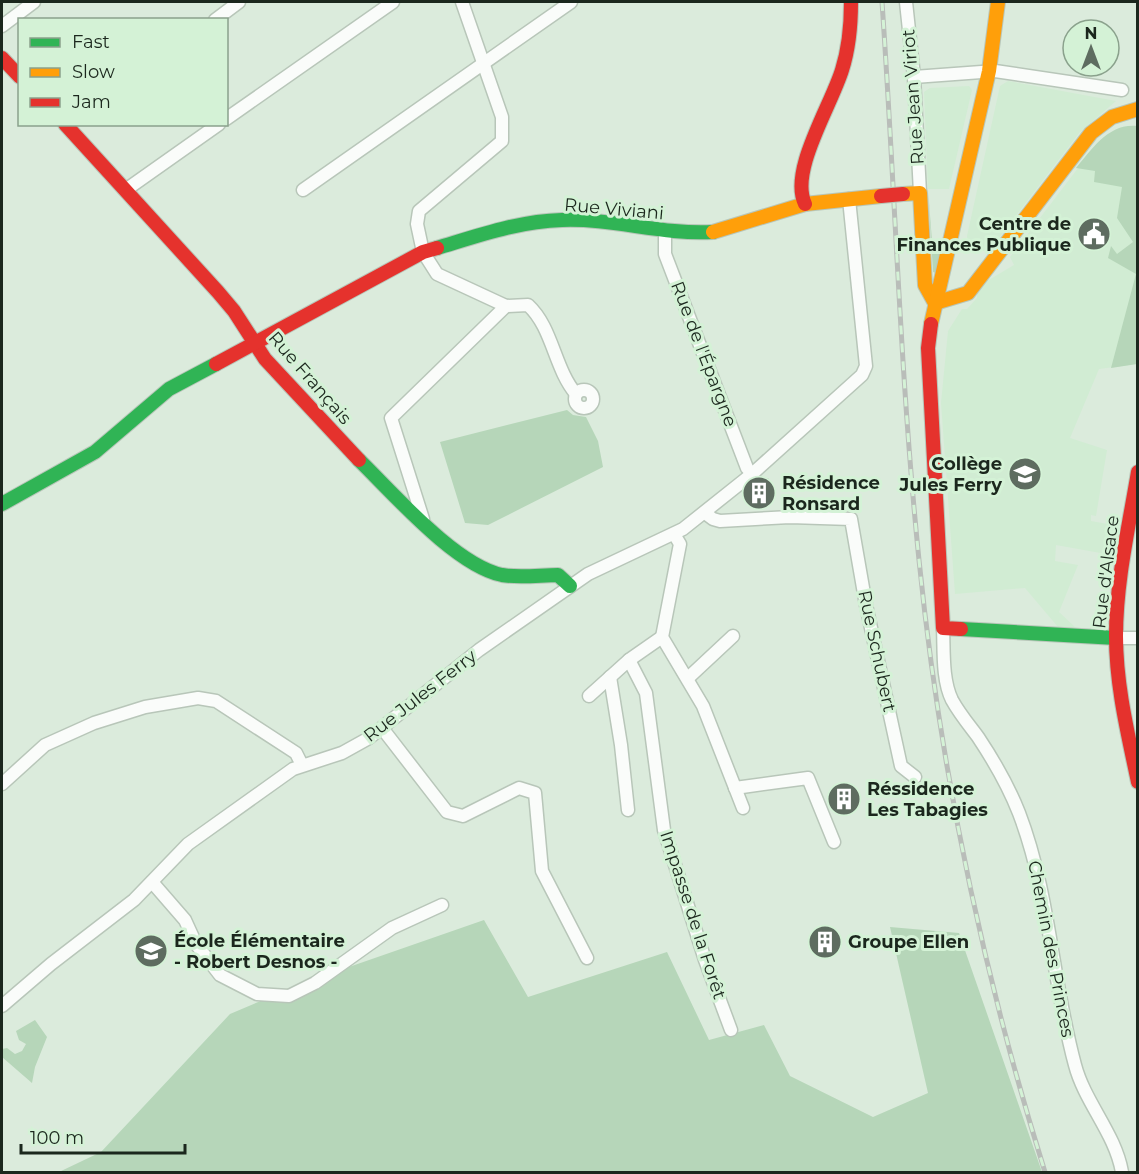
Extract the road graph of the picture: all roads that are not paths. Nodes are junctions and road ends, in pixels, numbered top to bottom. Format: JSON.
{"nodes":[{"id":1,"x":34,"y":2,"type":"edge"},
{"id":2,"x":239,"y":2,"type":"edge"},
{"id":3,"x":393,"y":2,"type":"edge"},
{"id":4,"x":462,"y":2,"type":"edge"},
{"id":5,"x":571,"y":2,"type":"edge"},
{"id":6,"x":851,"y":2,"type":"edge"},
{"id":7,"x":906,"y":2,"type":"edge"},
{"id":8,"x":998,"y":2,"type":"edge"},
{"id":9,"x":218,"y":18,"type":"edge"},
{"id":10,"x":2,"y":26,"type":"edge"},
{"id":11,"x":2,"y":58,"type":"edge"},
{"id":12,"x":482,"y":63,"type":"junction"},
{"id":13,"x":989,"y":71,"type":"junction"},
{"id":14,"x":18,"y":75,"type":"edge"},
{"id":15,"x":914,"y":78,"type":"junction"},
{"id":16,"x":1122,"y":90,"type":"dead end"},
{"id":17,"x":1137,"y":110,"type":"edge"},
{"id":18,"x":228,"y":118,"type":"edge"},
{"id":19,"x":216,"y":126,"type":"edge"},
{"id":20,"x":72,"y":127,"type":"edge"},
{"id":21,"x":127,"y":189,"type":"junction"},
{"id":22,"x":303,"y":190,"type":"dead end"},
{"id":23,"x":920,"y":193,"type":"junction"},
{"id":24,"x":849,"y":198,"type":"junction"},
{"id":25,"x":805,"y":204,"type":"junction"},
{"id":26,"x":665,"y":231,"type":"junction"},
{"id":27,"x":423,"y":252,"type":"junction"},
{"id":28,"x":923,"y":268,"type":"junction"},
{"id":29,"x":944,"y":275,"type":"junction"},
{"id":30,"x":978,"y":283,"type":"junction"},
{"id":31,"x":935,"y":303,"type":"junction"},
{"id":32,"x":506,"y":306,"type":"junction"},
{"id":33,"x":254,"y":343,"type":"junction"},
{"id":34,"x":576,"y":394,"type":"dead end"},
{"id":35,"x":1137,"y":472,"type":"edge"},
{"id":36,"x":752,"y":474,"type":"junction"},
{"id":37,"x":2,"y":504,"type":"edge"},
{"id":38,"x":716,"y":504,"type":"junction"},
{"id":39,"x":705,"y":513,"type":"junction"},
{"id":40,"x":729,"y":521,"type":"junction"},
{"id":41,"x":424,"y":523,"type":"junction"},
{"id":42,"x":674,"y":534,"type":"junction"},
{"id":43,"x":570,"y":586,"type":"junction"},
{"id":44,"x":943,"y":628,"type":"junction"},
{"id":45,"x":733,"y":636,"type":"dead end"},
{"id":46,"x":662,"y":637,"type":"junction"},
{"id":47,"x":1116,"y":638,"type":"junction"},
{"id":48,"x":1137,"y":638,"type":"edge"},
{"id":49,"x":629,"y":660,"type":"junction"},
{"id":50,"x":610,"y":677,"type":"junction"},
{"id":51,"x":688,"y":678,"type":"junction"},
{"id":52,"x":589,"y":696,"type":"dead end"},
{"id":53,"x":382,"y":728,"type":"junction"},
{"id":54,"x":302,"y":765,"type":"junction"},
{"id":55,"x":915,"y":777,"type":"dead end"},
{"id":56,"x":1137,"y":782,"type":"edge"},
{"id":57,"x":2,"y":784,"type":"edge"},
{"id":58,"x":735,"y":788,"type":"junction"},
{"id":59,"x":743,"y":808,"type":"dead end"},
{"id":60,"x":628,"y":810,"type":"dead end"},
{"id":61,"x":834,"y":842,"type":"dead end"},
{"id":62,"x":152,"y":882,"type":"junction"},
{"id":63,"x":442,"y":905,"type":"dead end"},
{"id":64,"x":587,"y":958,"type":"dead end"},
{"id":65,"x":2,"y":1006,"type":"edge"},
{"id":66,"x":731,"y":1030,"type":"dead end"},
{"id":67,"x":1122,"y":1173,"type":"edge"}],
"edges":[{"from":1,"to":10,"type":"street"},
{"from":2,"to":9,"type":"street"},
{"from":3,"to":18,"type":"street"},
{"from":4,"to":12,"type":"street"},
{"from":5,"to":12,"type":"street"},
{"from":6,"to":25,"type":"street"},
{"from":7,"to":15,"type":"street","name":"Rue Jean Viriot"},
{"from":8,"to":13,"type":"street"},
{"from":11,"to":14,"type":"street"},
{"from":12,"to":22,"type":"street"},
{"from":12,"to":27,"type":"street"},
{"from":13,"to":15,"type":"street"},
{"from":13,"to":16,"type":"street"},
{"from":13,"to":29,"type":"street"},
{"from":15,"to":23,"type":"street","name":"Rue Jean Viriot"},
{"from":17,"to":30,"type":"street"},
{"from":19,"to":21,"type":"street"},
{"from":20,"to":21,"type":"street","name":"Rue Français"},
{"from":21,"to":33,"type":"street","name":"Rue Français"},
{"from":23,"to":24,"type":"street","name":"Rue Viviani","bridge":true},
{"from":23,"to":28,"type":"street"},
{"from":24,"to":25,"type":"street","name":"Rue Viviani"},
{"from":24,"to":36,"type":"street","name":"Rue Jules Ferry"},
{"from":25,"to":26,"type":"street","name":"Rue Viviani"},
{"from":26,"to":27,"type":"street","name":"Rue Viviani"},
{"from":26,"to":36,"type":"street","name":"Rue de l'Épargne"},
{"from":27,"to":32,"type":"street"},
{"from":27,"to":33,"type":"street","name":"Rue Viviani"},
{"from":28,"to":29,"type":"street"},
{"from":28,"to":31,"type":"street"},
{"from":29,"to":30,"type":"street"},
{"from":29,"to":31,"type":"street"},
{"from":30,"to":31,"type":"street"},
{"from":31,"to":44,"type":"street"},
{"from":32,"to":34,"type":"street"},
{"from":32,"to":41,"type":"street"},
{"from":33,"to":37,"type":"street","name":"Rue Viviani"},
{"from":33,"to":41,"type":"street","name":"Rue Français"},
{"from":35,"to":47,"type":"street","name":"Rue d'Alsace"},
{"from":36,"to":38,"type":"street","name":"Rue Jules Ferry"},
{"from":38,"to":39,"type":"street","name":"Rue Jules Ferry"},
{"from":38,"to":40,"type":"street"},
{"from":39,"to":40,"type":"street"},
{"from":39,"to":42,"type":"street","name":"Rue Jules Ferry"},
{"from":40,"to":55,"type":"street","name":"Rue Schubert"},
{"from":41,"to":43,"type":"street","name":"Rue Français"},
{"from":42,"to":43,"type":"street","name":"Rue Jules Ferry"},
{"from":42,"to":46,"type":"street"},
{"from":43,"to":53,"type":"street","name":"Rue Jules Ferry"},
{"from":44,"to":47,"type":"street"},
{"from":44,"to":67,"type":"street","name":"Chemin des Princes"},
{"from":45,"to":51,"type":"street"},
{"from":46,"to":49,"type":"street"},
{"from":46,"to":51,"type":"street"},
{"from":47,"to":48,"type":"street"},
{"from":47,"to":56,"type":"street","name":"Rue d'Alsace"},
{"from":49,"to":50,"type":"street"},
{"from":49,"to":66,"type":"street","name":"Impasse de la Forêt"},
{"from":50,"to":52,"type":"street"},
{"from":50,"to":60,"type":"street"},
{"from":51,"to":58,"type":"street"},
{"from":53,"to":54,"type":"street","name":"Rue Jules Ferry"},
{"from":53,"to":64,"type":"street"},
{"from":54,"to":57,"type":"street"},
{"from":54,"to":62,"type":"street","name":"Rue Jules Ferry"},
{"from":58,"to":59,"type":"street"},
{"from":58,"to":61,"type":"street"},
{"from":62,"to":63,"type":"street"},
{"from":62,"to":65,"type":"street","name":"Rue Jules Ferry"}]}
